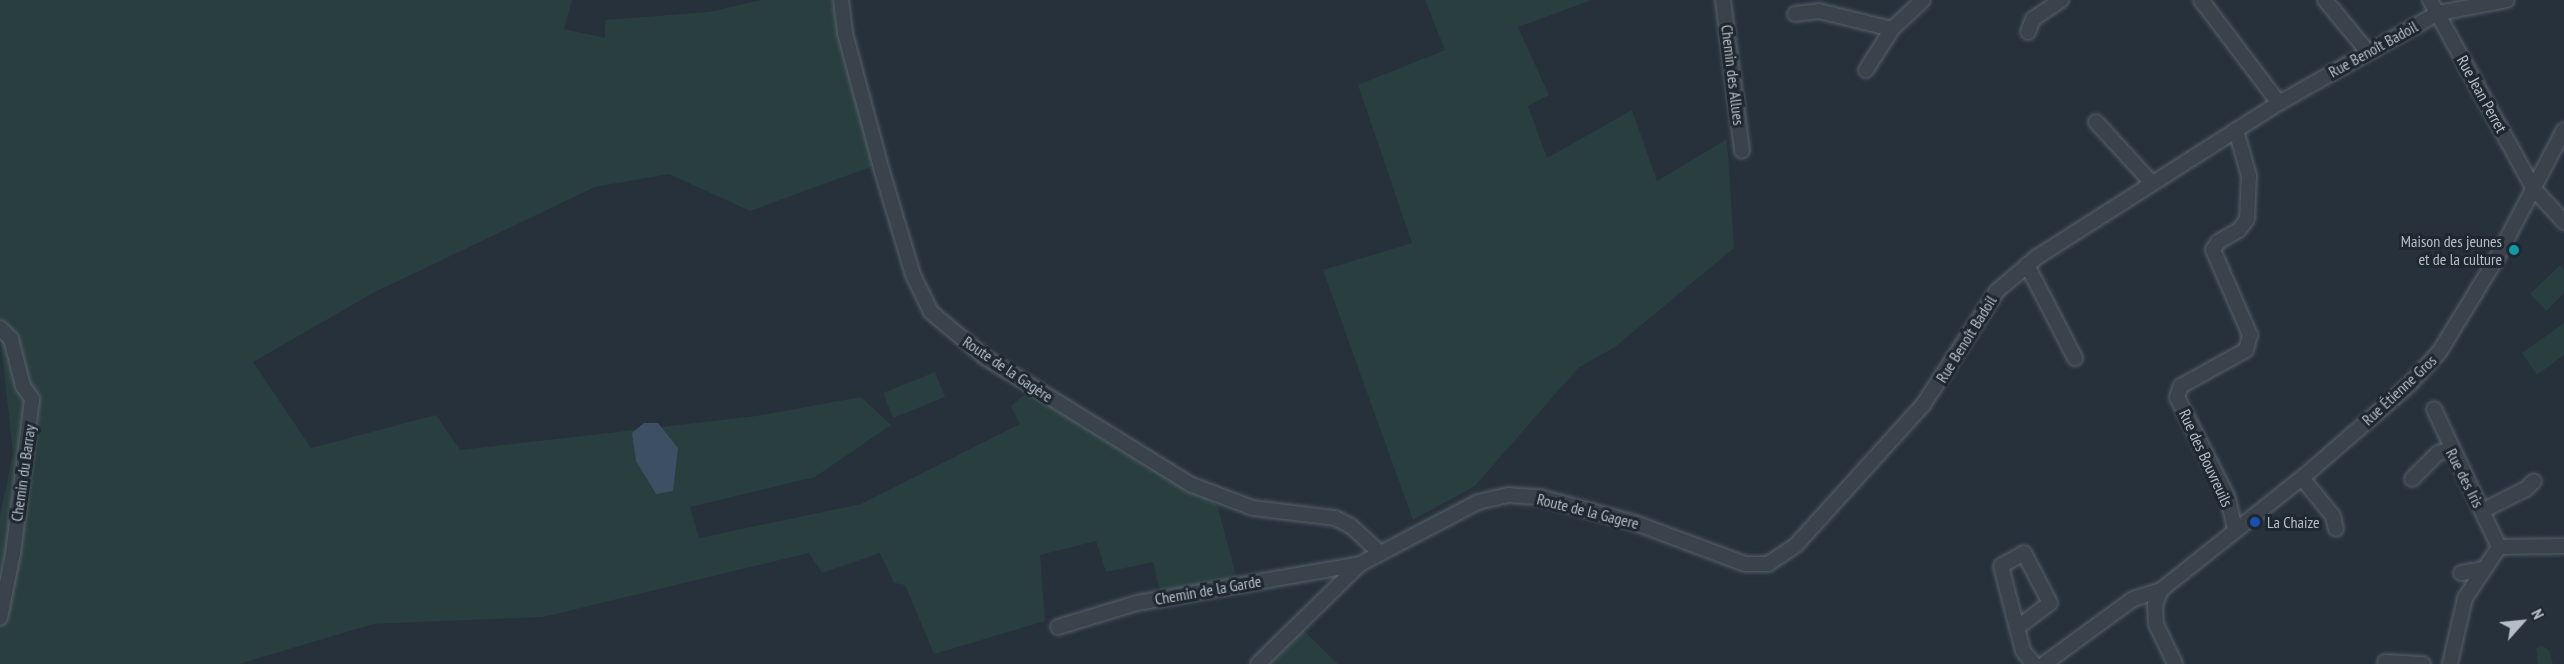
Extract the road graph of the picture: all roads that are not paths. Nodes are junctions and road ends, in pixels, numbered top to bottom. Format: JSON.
{"nodes":[{"id":1,"x":841,"y":0,"type":"edge"},
{"id":2,"x":1723,"y":0,"type":"edge"},
{"id":3,"x":1923,"y":0,"type":"edge"},
{"id":4,"x":2061,"y":0,"type":"edge"},
{"id":5,"x":2201,"y":0,"type":"edge"},
{"id":6,"x":2325,"y":0,"type":"edge"},
{"id":7,"x":2430,"y":0,"type":"edge"},
{"id":8,"x":2507,"y":0,"type":"edge"},
{"id":9,"x":2438,"y":13,"type":"junction"},
{"id":10,"x":1795,"y":14,"type":"dead end"},
{"id":11,"x":1892,"y":29,"type":"junction"},
{"id":12,"x":2028,"y":32,"type":"dead end"},
{"id":13,"x":2368,"y":52,"type":"junction"},
{"id":14,"x":1866,"y":70,"type":"dead end"},
{"id":15,"x":2279,"y":103,"type":"junction"},
{"id":16,"x":2096,"y":122,"type":"dead end"},
{"id":17,"x":2236,"y":130,"type":"junction"},
{"id":18,"x":2564,"y":130,"type":"edge"},
{"id":19,"x":1742,"y":151,"type":"dead end"},
{"id":20,"x":2151,"y":182,"type":"junction"},
{"id":21,"x":2534,"y":189,"type":"junction"},
{"id":22,"x":2564,"y":222,"type":"edge"},
{"id":23,"x":2027,"y":265,"type":"junction"},
{"id":24,"x":0,"y":328,"type":"edge"},
{"id":25,"x":2075,"y":358,"type":"dead end"},
{"id":26,"x":2434,"y":410,"type":"dead end"},
{"id":27,"x":2450,"y":450,"type":"junction"},
{"id":28,"x":2302,"y":478,"type":"junction"},
{"id":29,"x":2412,"y":479,"type":"dead end"},
{"id":30,"x":2534,"y":481,"type":"dead end"},
{"id":31,"x":2482,"y":511,"type":"junction"},
{"id":32,"x":2235,"y":529,"type":"junction"},
{"id":33,"x":2336,"y":529,"type":"dead end"},
{"id":34,"x":2499,"y":546,"type":"junction"},
{"id":35,"x":2564,"y":546,"type":"edge"},
{"id":36,"x":1379,"y":552,"type":"junction"},
{"id":37,"x":1360,"y":564,"type":"junction"},
{"id":38,"x":1745,"y":564,"type":"joint"},
{"id":39,"x":2484,"y":568,"type":"junction"},
{"id":40,"x":2461,"y":573,"type":"dead end"},
{"id":41,"x":2161,"y":590,"type":"junction"},
{"id":42,"x":0,"y":618,"type":"edge"},
{"id":43,"x":1058,"y":627,"type":"dead end"},
{"id":44,"x":2017,"y":628,"type":"junction"},
{"id":45,"x":2385,"y":662,"type":"dead end"},
{"id":46,"x":1258,"y":664,"type":"edge"},
{"id":47,"x":2034,"y":664,"type":"edge"},
{"id":48,"x":2044,"y":664,"type":"edge"},
{"id":49,"x":2175,"y":664,"type":"edge"},
{"id":50,"x":2423,"y":664,"type":"edge"},
{"id":51,"x":2450,"y":664,"type":"edge"}],
"edges":[{"from":1,"to":36,"type":"street","name":"Route de la Gagère"},
{"from":2,"to":19,"type":"street","name":"Chemin des Allues"},
{"from":3,"to":11,"type":"street"},
{"from":4,"to":12,"type":"street"},
{"from":5,"to":15,"type":"street"},
{"from":6,"to":13,"type":"street"},
{"from":7,"to":9,"type":"street","name":"Rue Jean Perret"},
{"from":8,"to":9,"type":"street","name":"Rue Benoît Badoil"},
{"from":9,"to":13,"type":"street","name":"Rue Benoît Badoil"},
{"from":9,"to":21,"type":"street","name":"Rue Jean Perret"},
{"from":10,"to":11,"type":"street"},
{"from":11,"to":14,"type":"street"},
{"from":13,"to":15,"type":"street","name":"Rue Benoît Badoil"},
{"from":15,"to":17,"type":"street","name":"Rue Benoît Badoil"},
{"from":16,"to":20,"type":"street"},
{"from":17,"to":20,"type":"street","name":"Rue Benoît Badoil"},
{"from":17,"to":32,"type":"street","name":"Rue des Bouvreuils"},
{"from":18,"to":21,"type":"street","name":"Rue Étienne Gros"},
{"from":20,"to":23,"type":"street","name":"Rue Benoît Badoil"},
{"from":21,"to":22,"type":"street","name":"Rue Jean Perret"},
{"from":21,"to":28,"type":"street","name":"Rue Étienne Gros"},
{"from":23,"to":25,"type":"street"},
{"from":23,"to":38,"type":"street","name":"Rue Benoît Badoil"},
{"from":24,"to":42,"type":"street","name":"Chemin du Barray"},
{"from":26,"to":27,"type":"street","name":"Rue des Iris"},
{"from":27,"to":29,"type":"street"},
{"from":27,"to":31,"type":"street","name":"Rue des Iris"},
{"from":28,"to":32,"type":"street","name":"Rue Étienne Gros"},
{"from":28,"to":33,"type":"street"},
{"from":30,"to":31,"type":"street"},
{"from":31,"to":34,"type":"street","name":"Rue des Iris"},
{"from":32,"to":41,"type":"street","name":"Rue Étienne Gros"},
{"from":34,"to":35,"type":"street"},
{"from":34,"to":39,"type":"street"},
{"from":36,"to":37,"type":"street","name":"Route de la Gagere"},
{"from":36,"to":38,"type":"street","name":"Route de la Gagere"},
{"from":37,"to":43,"type":"street","name":"Chemin de la Garde"},
{"from":37,"to":46,"type":"street"},
{"from":39,"to":40,"type":"street"},
{"from":39,"to":51,"type":"street"},
{"from":41,"to":48,"type":"street"},
{"from":41,"to":49,"type":"street"},
{"from":44,"to":44,"type":"street"},
{"from":44,"to":47,"type":"street"},
{"from":45,"to":50,"type":"street"}]}
